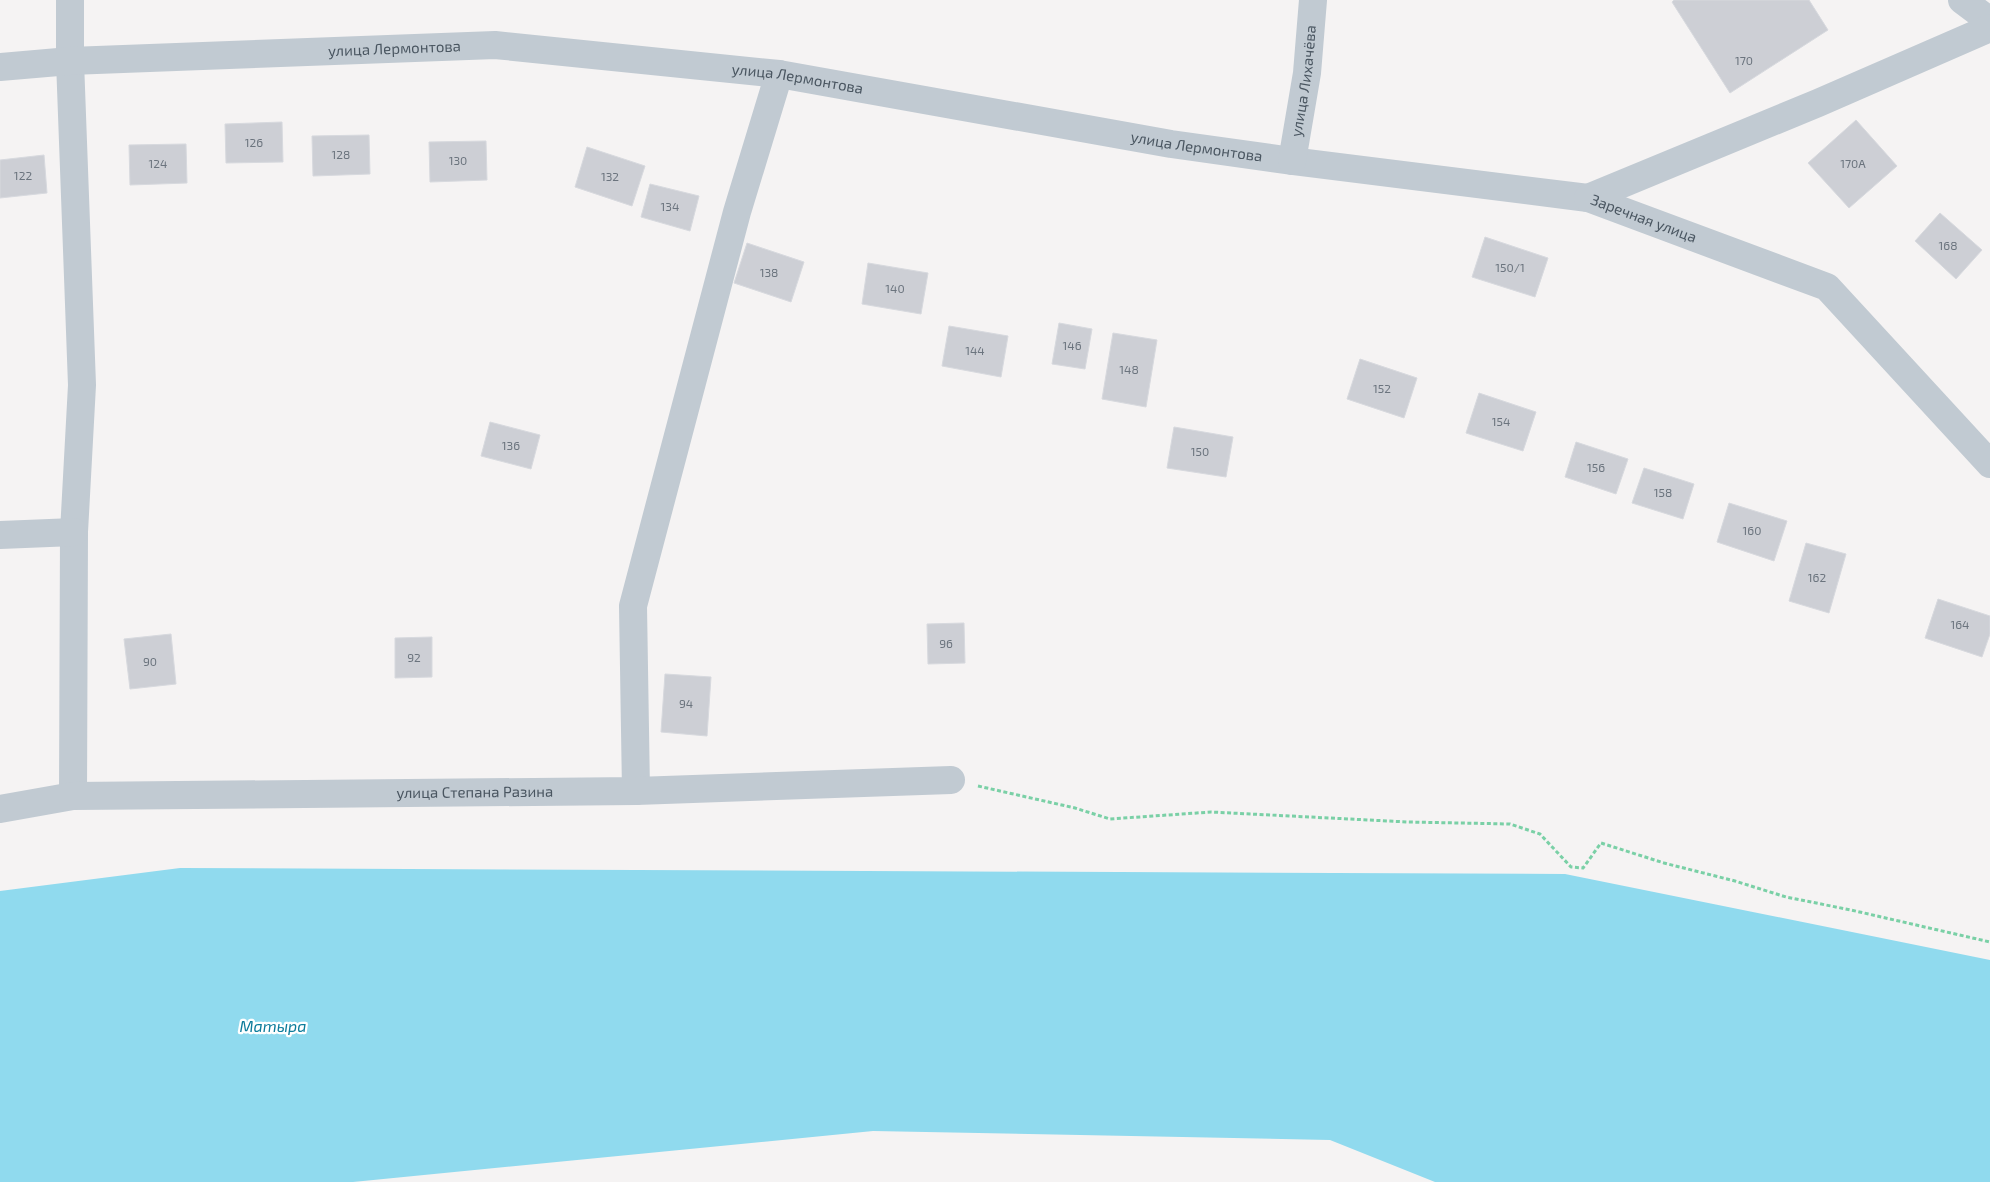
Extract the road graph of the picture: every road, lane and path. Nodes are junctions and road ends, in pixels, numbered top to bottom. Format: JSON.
{"nodes":[{"id":1,"x":70,"y":0,"type":"edge"},
{"id":2,"x":1313,"y":0,"type":"edge"},
{"id":3,"x":1962,"y":0,"type":"edge"},
{"id":4,"x":1990,"y":21,"type":"edge"},
{"id":5,"x":1990,"y":28,"type":"edge"},
{"id":6,"x":70,"y":61,"type":"junction"},
{"id":7,"x":0,"y":67,"type":"edge"},
{"id":8,"x":779,"y":74,"type":"junction"},
{"id":9,"x":1292,"y":161,"type":"junction"},
{"id":10,"x":1588,"y":198,"type":"junction"},
{"id":11,"x":1990,"y":464,"type":"edge"},
{"id":12,"x":74,"y":532,"type":"junction"},
{"id":13,"x":0,"y":535,"type":"edge"},
{"id":14,"x":951,"y":780,"type":"joint"},
{"id":15,"x":636,"y":790,"type":"junction"},
{"id":16,"x":73,"y":796,"type":"junction"},
{"id":17,"x":0,"y":809,"type":"edge"},
{"id":18,"x":1990,"y":942,"type":"edge"}],
"edges":[{"from":1,"to":6,"type":"street"},
{"from":2,"to":9,"type":"street","name":"улица Лихачёва"},
{"from":3,"to":4,"type":"street"},
{"from":5,"to":10,"type":"street","name":"Заречная улица"},
{"from":6,"to":7,"type":"street","name":"улица Лермонтова"},
{"from":6,"to":8,"type":"street","name":"улица Лермонтова"},
{"from":6,"to":12,"type":"street"},
{"from":8,"to":9,"type":"street","name":"улица Лермонтова"},
{"from":8,"to":15,"type":"street"},
{"from":9,"to":10,"type":"street","name":"улица Лермонтова"},
{"from":10,"to":11,"type":"street","name":"Заречная улица"},
{"from":12,"to":13,"type":"street"},
{"from":12,"to":16,"type":"street"},
{"from":14,"to":15,"type":"street","name":"улица Степана Разина"},
{"from":14,"to":18,"type":"path"},
{"from":15,"to":16,"type":"street","name":"улица Степана Разина"},
{"from":16,"to":17,"type":"street","name":"улица Степана Разина"}]}
